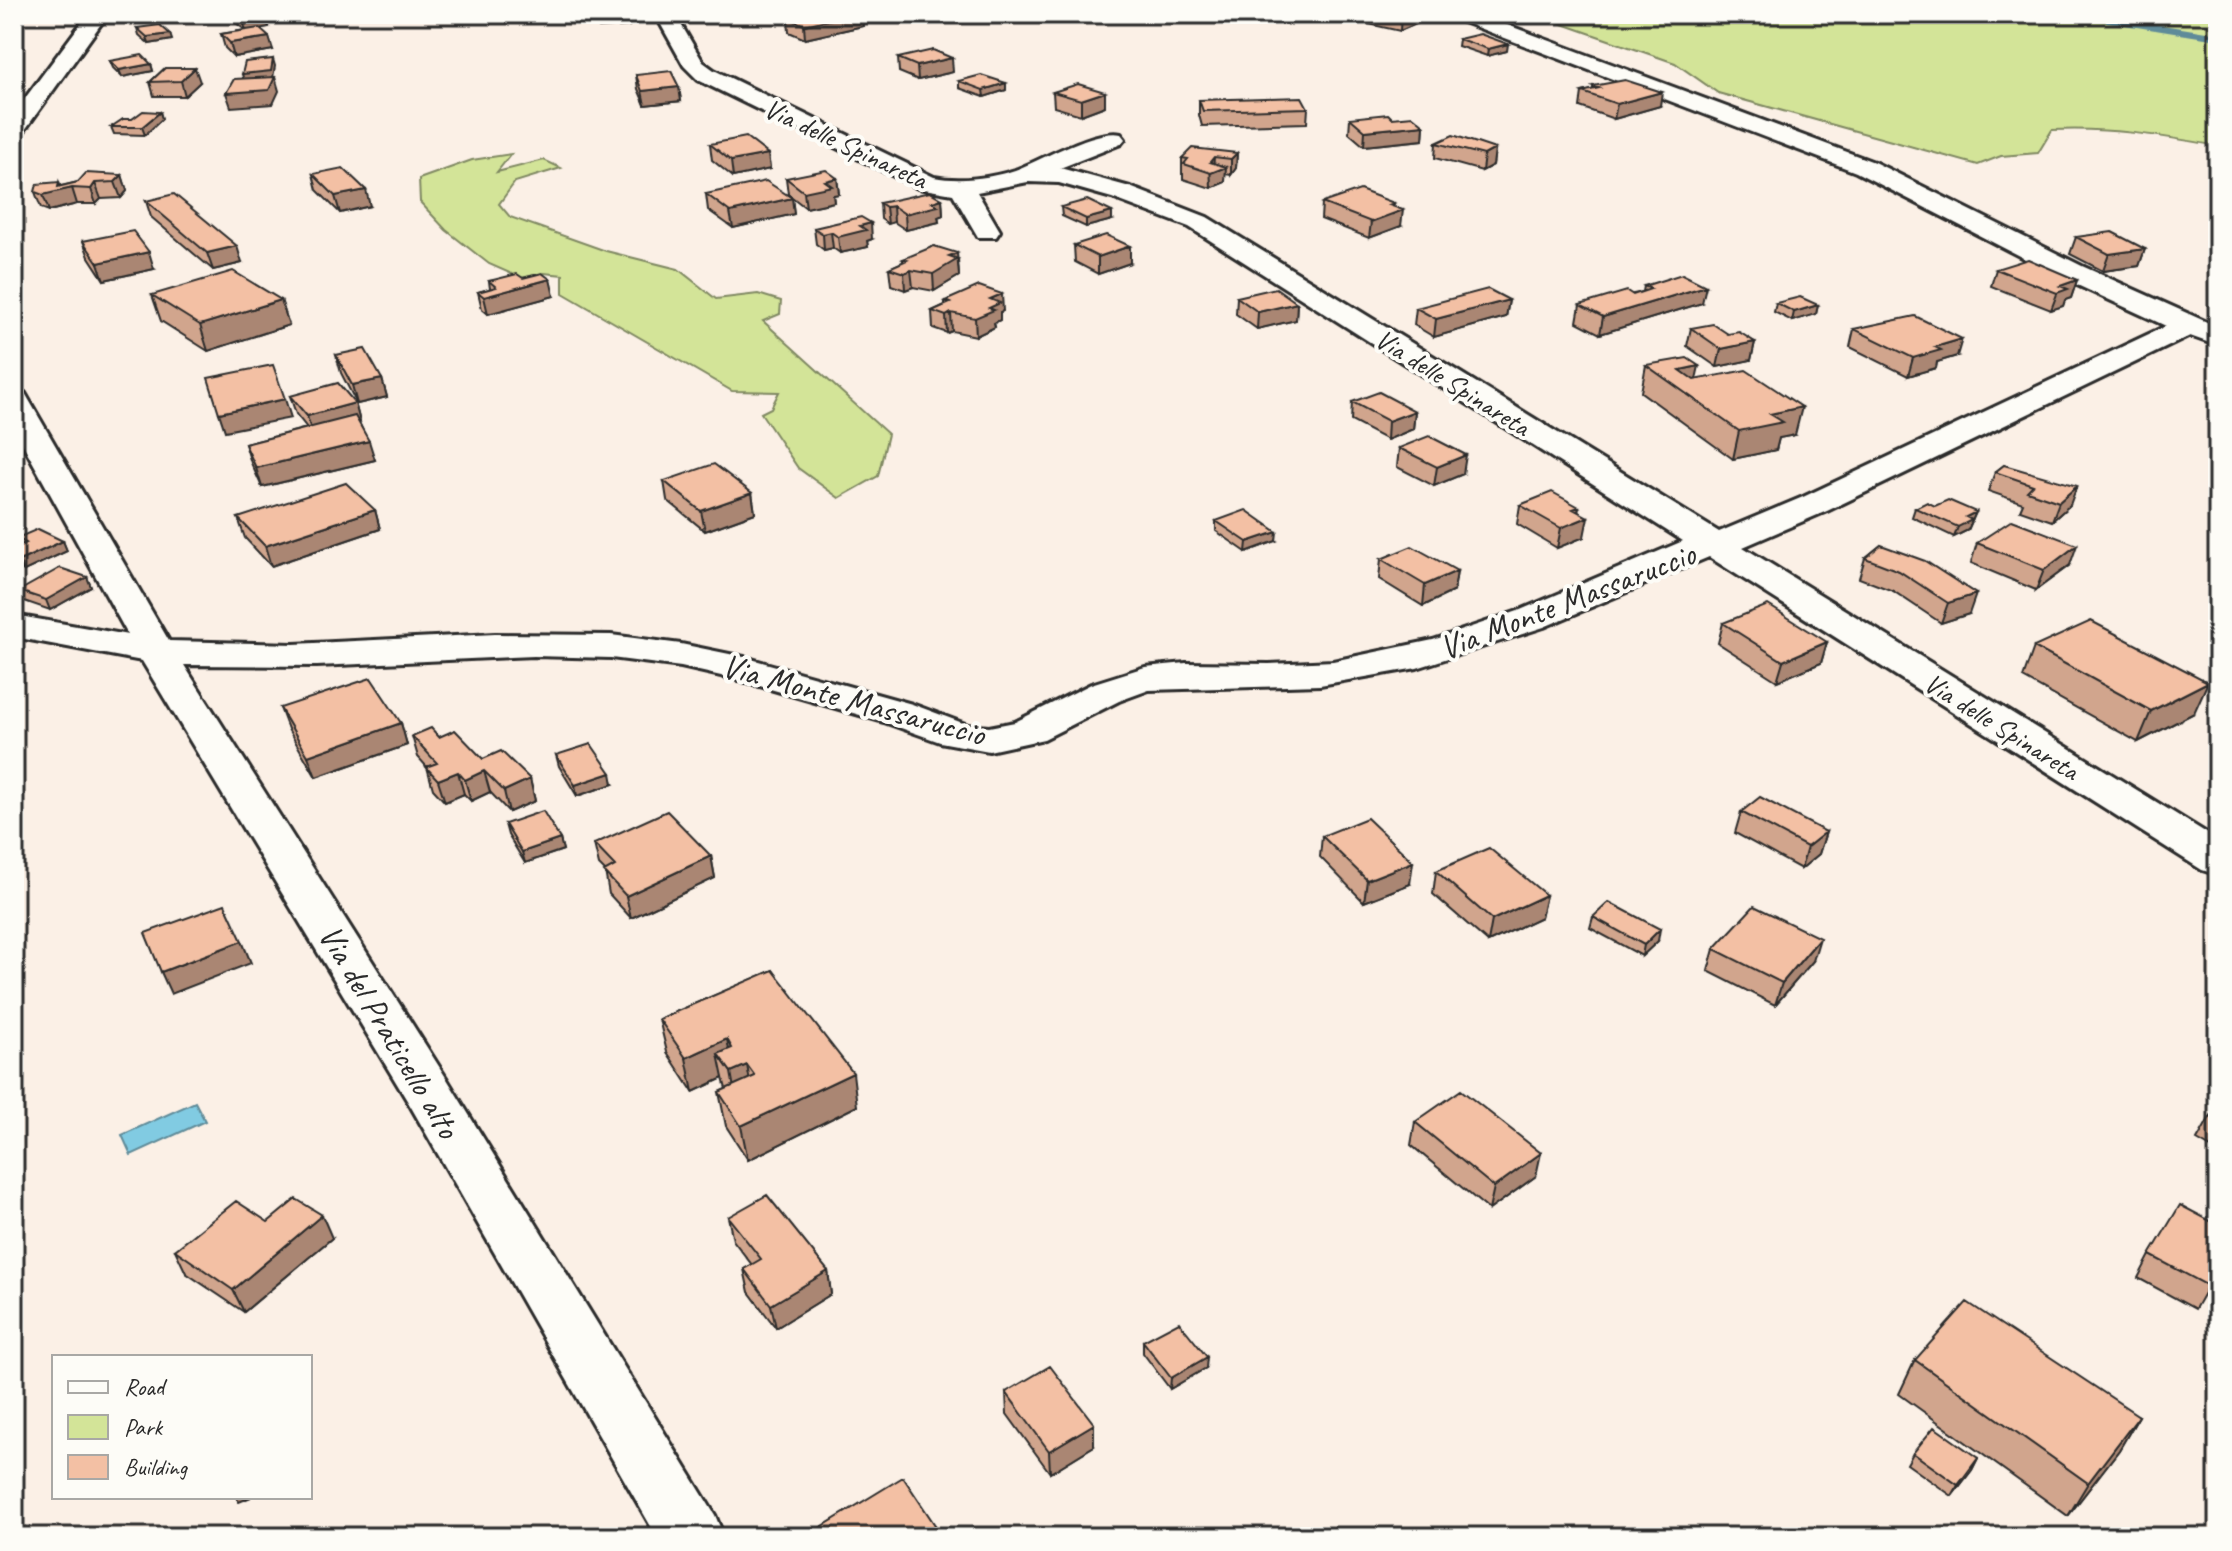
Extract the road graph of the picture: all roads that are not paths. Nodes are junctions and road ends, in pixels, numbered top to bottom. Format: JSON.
{"nodes":[{"id":1,"x":98,"y":14,"type":"edge"},
{"id":2,"x":665,"y":14,"type":"edge"},
{"id":3,"x":1465,"y":16,"type":"dead end"},
{"id":4,"x":14,"y":129,"type":"edge"},
{"id":5,"x":1113,"y":139,"type":"dead end"},
{"id":6,"x":1014,"y":177,"type":"junction"},
{"id":7,"x":962,"y":188,"type":"junction"},
{"id":8,"x":987,"y":231,"type":"dead end"},
{"id":9,"x":2204,"y":331,"type":"edge"},
{"id":10,"x":14,"y":400,"type":"edge"},
{"id":11,"x":1716,"y":546,"type":"junction"},
{"id":12,"x":14,"y":626,"type":"edge"},
{"id":13,"x":156,"y":652,"type":"junction"},
{"id":14,"x":2218,"y":860,"type":"edge"},
{"id":15,"x":692,"y":1537,"type":"edge"}],
"edges":[{"from":1,"to":4,"type":"street"},
{"from":2,"to":7,"type":"street","name":"Via delle Spinareta"},
{"from":3,"to":9,"type":"street","name":"Via Monte Massaruccio"},
{"from":5,"to":6,"type":"street"},
{"from":6,"to":7,"type":"street","name":"Via delle Spinareta"},
{"from":6,"to":11,"type":"street","name":"Via delle Spinareta"},
{"from":7,"to":8,"type":"street"},
{"from":9,"to":11,"type":"street","name":"Via Monte Massaruccio"},
{"from":10,"to":13,"type":"street","name":"Via del Praticello alto"},
{"from":11,"to":13,"type":"street","name":"Via Monte Massaruccio"},
{"from":11,"to":14,"type":"street","name":"Via delle Spinareta"},
{"from":12,"to":13,"type":"street"},
{"from":13,"to":15,"type":"street","name":"Via del Praticello alto"}]}
